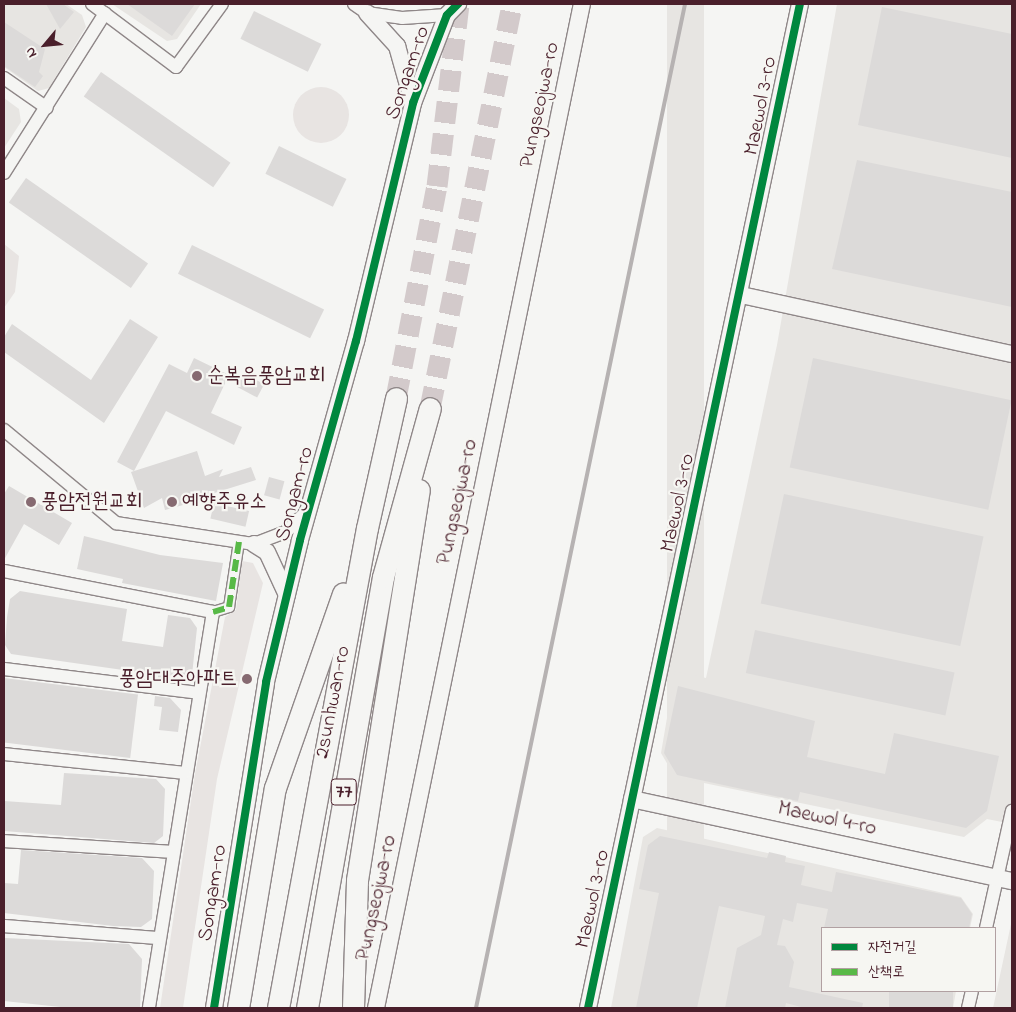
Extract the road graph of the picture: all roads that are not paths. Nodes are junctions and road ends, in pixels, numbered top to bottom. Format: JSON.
{"nodes":[{"id":1,"x":92,"y":4,"type":"edge"},
{"id":2,"x":222,"y":4,"type":"edge"},
{"id":3,"x":582,"y":4,"type":"edge"},
{"id":4,"x":800,"y":4,"type":"edge"},
{"id":5,"x":360,"y":8,"type":"edge"},
{"id":6,"x":452,"y":9,"type":"edge"},
{"id":7,"x":105,"y":13,"type":"junction"},
{"id":8,"x":4,"y":78,"type":"edge"},
{"id":9,"x":413,"y":103,"type":"junction"},
{"id":10,"x":47,"y":108,"type":"junction"},
{"id":11,"x":4,"y":173,"type":"edge"},
{"id":12,"x":741,"y":296,"type":"junction"},
{"id":13,"x":1012,"y":354,"type":"edge"},
{"id":14,"x":396,"y":398,"type":"tunnel mouth"},
{"id":15,"x":5,"y":434,"type":"edge"},
{"id":16,"x":308,"y":510,"type":"junction"},
{"id":17,"x":367,"y":528,"type":"junction"},
{"id":18,"x":246,"y":543,"type":"junction"},
{"id":19,"x":4,"y":572,"type":"edge"},
{"id":20,"x":287,"y":595,"type":"junction"},
{"id":21,"x":213,"y":612,"type":"junction"},
{"id":22,"x":4,"y":669,"type":"edge"},
{"id":23,"x":199,"y":693,"type":"junction"},
{"id":24,"x":4,"y":754,"type":"edge"},
{"id":25,"x":184,"y":772,"type":"junction"},
{"id":26,"x":632,"y":799,"type":"junction"},
{"id":27,"x":1012,"y":812,"type":"edge"},
{"id":28,"x":4,"y":841,"type":"edge"},
{"id":29,"x":172,"y":852,"type":"junction"},
{"id":30,"x":1005,"y":880,"type":"edge"},
{"id":31,"x":4,"y":926,"type":"edge"},
{"id":32,"x":986,"y":927,"type":"edge"},
{"id":33,"x":158,"y":938,"type":"junction"},
{"id":34,"x":972,"y":992,"type":"edge"},
{"id":35,"x":149,"y":1008,"type":"edge"},
{"id":36,"x":214,"y":1008,"type":"edge"},
{"id":37,"x":238,"y":1008,"type":"edge"},
{"id":38,"x":278,"y":1008,"type":"edge"},
{"id":39,"x":307,"y":1008,"type":"edge"},
{"id":40,"x":353,"y":1008,"type":"edge"},
{"id":41,"x":376,"y":1008,"type":"edge"},
{"id":42,"x":588,"y":1008,"type":"edge"},
{"id":43,"x":968,"y":1008,"type":"edge"}],
"edges":[{"from":1,"to":7,"type":"street"},
{"from":2,"to":7,"type":"street"},
{"from":3,"to":41,"type":"street","name":"Pungseojwa-ro"},
{"from":4,"to":12,"type":"street","name":"Maewol 3-ro"},
{"from":5,"to":6,"type":"street"},
{"from":5,"to":9,"type":"street"},
{"from":6,"to":9,"type":"street","name":"Songam-ro"},
{"from":7,"to":10,"type":"street"},
{"from":8,"to":10,"type":"street"},
{"from":9,"to":16,"type":"street","name":"Songam-ro"},
{"from":10,"to":11,"type":"street"},
{"from":12,"to":13,"type":"street"},
{"from":12,"to":26,"type":"street","name":"Maewol 3-ro"},
{"from":14,"to":17,"type":"highway","name":"2sunhwan-ro","number":"77"},
{"from":15,"to":18,"type":"street"},
{"from":16,"to":18,"type":"street"},
{"from":16,"to":20,"type":"street","name":"Songam-ro"},
{"from":17,"to":37,"type":"highway"},
{"from":17,"to":38,"type":"highway","name":"2sunhwan-ro","number":"77"},
{"from":18,"to":20,"type":"street"},
{"from":18,"to":21,"type":"street"},
{"from":19,"to":21,"type":"street"},
{"from":20,"to":36,"type":"street","name":"Songam-ro"},
{"from":21,"to":23,"type":"street"},
{"from":22,"to":23,"type":"street"},
{"from":23,"to":25,"type":"street"},
{"from":24,"to":25,"type":"street"},
{"from":25,"to":29,"type":"street"},
{"from":26,"to":30,"type":"street","name":"Maewol 4-ro"},
{"from":26,"to":42,"type":"street","name":"Maewol 3-ro"},
{"from":27,"to":30,"type":"street"},
{"from":28,"to":29,"type":"street"},
{"from":29,"to":33,"type":"street"},
{"from":30,"to":32,"type":"street"},
{"from":31,"to":33,"type":"street"},
{"from":33,"to":35,"type":"street"},
{"from":34,"to":43,"type":"street"},
{"from":39,"to":40,"type":"highway","name":"2sunhwan-ro","number":"77"}]}
